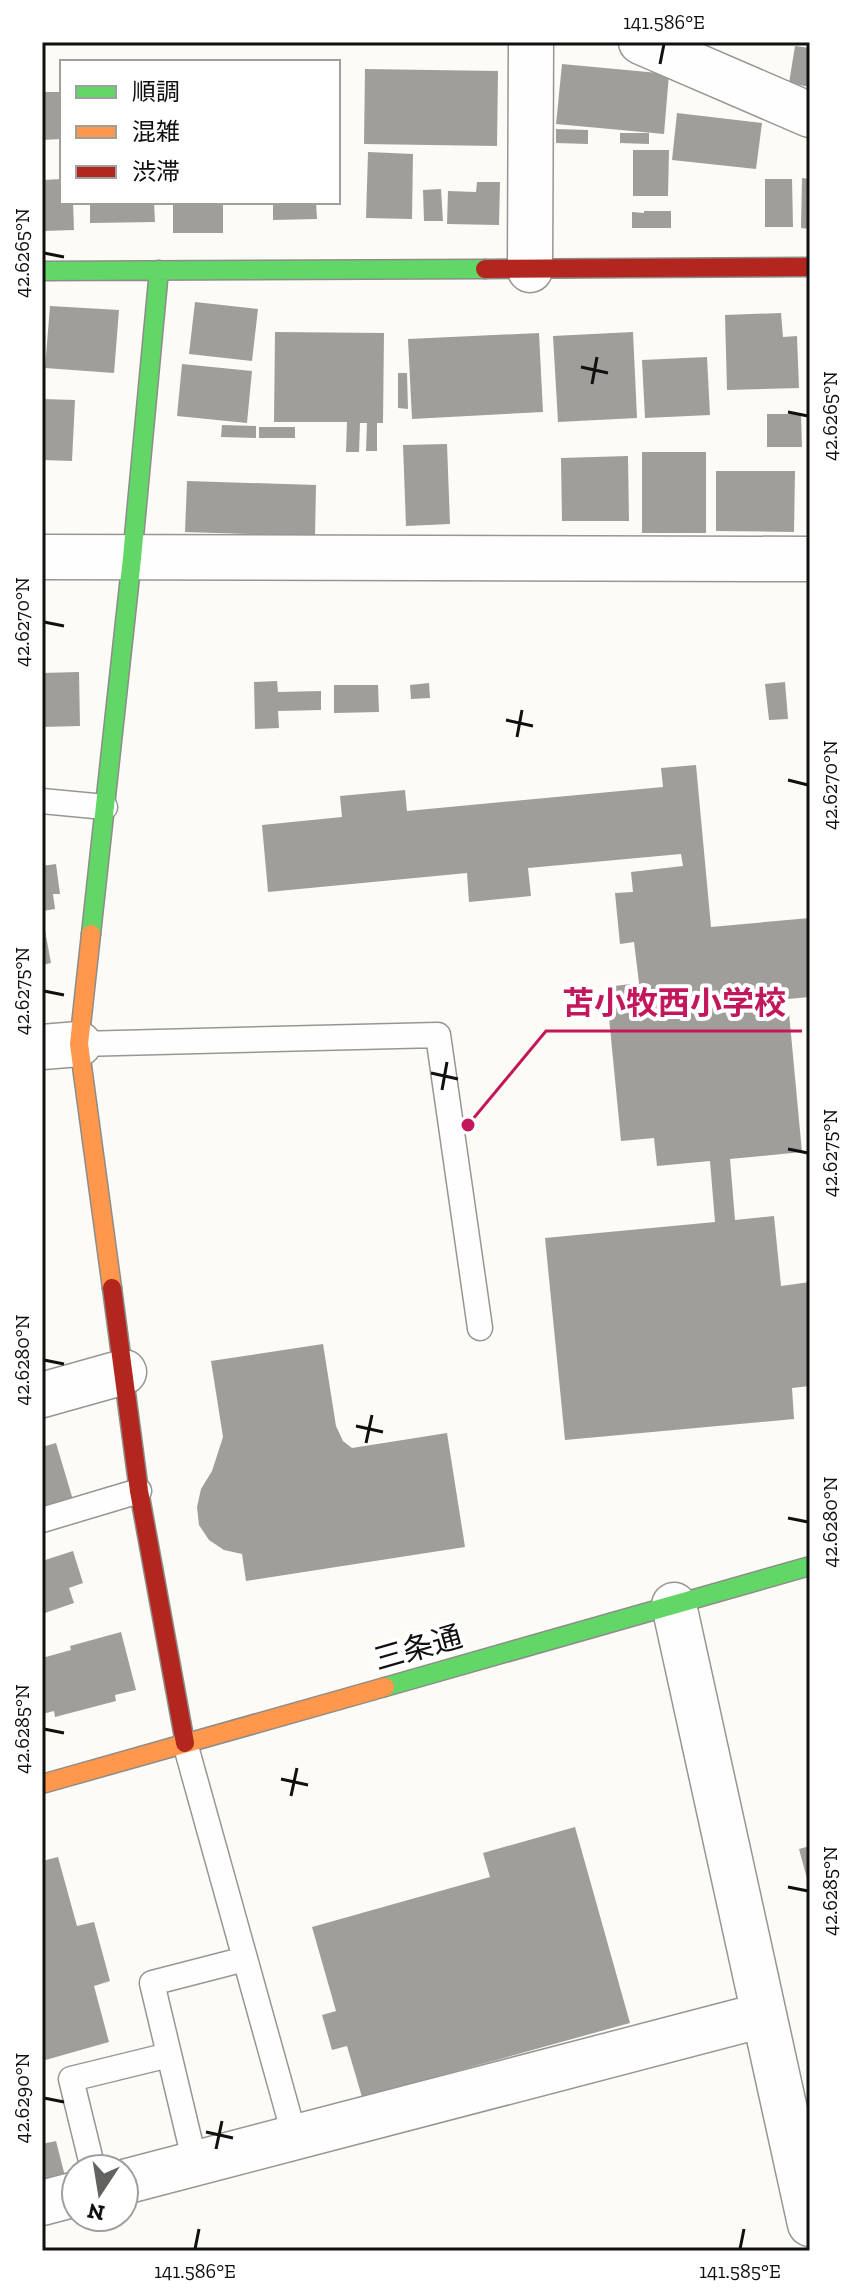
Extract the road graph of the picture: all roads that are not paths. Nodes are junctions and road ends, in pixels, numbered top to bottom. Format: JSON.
{"nodes":[{"id":1,"x":531,"y":42,"type":"edge"},
{"id":2,"x":641,"y":42,"type":"edge"},
{"id":3,"x":810,"y":115,"type":"edge"},
{"id":4,"x":810,"y":267,"type":"edge"},
{"id":5,"x":159,"y":270,"type":"junction"},
{"id":6,"x":530,"y":270,"type":"junction"},
{"id":7,"x":42,"y":271,"type":"edge"},
{"id":8,"x":42,"y":557,"type":"edge"},
{"id":9,"x":132,"y":558,"type":"junction"},
{"id":10,"x":810,"y":559,"type":"edge"},
{"id":11,"x":42,"y":801,"type":"edge"},
{"id":12,"x":105,"y":807,"type":"junction"},
{"id":13,"x":61,"y":1045,"type":"edge"},
{"id":14,"x":480,"y":1328,"type":"dead end"},
{"id":15,"x":124,"y":1372,"type":"junction"},
{"id":16,"x":42,"y":1395,"type":"edge"},
{"id":17,"x":139,"y":1491,"type":"junction"},
{"id":18,"x":42,"y":1520,"type":"edge"},
{"id":19,"x":810,"y":1566,"type":"edge"},
{"id":20,"x":674,"y":1605,"type":"junction"},
{"id":21,"x":185,"y":1743,"type":"junction"},
{"id":22,"x":42,"y":1784,"type":"edge"},
{"id":23,"x":245,"y":1959,"type":"junction"},
{"id":24,"x":763,"y":2015,"type":"junction"},
{"id":25,"x":169,"y":2055,"type":"junction"},
{"id":26,"x":295,"y":2138,"type":"junction"},
{"id":27,"x":89,"y":2153,"type":"edge"},
{"id":28,"x":195,"y":2163,"type":"junction"},
{"id":29,"x":140,"y":2178,"type":"edge"},
{"id":30,"x":810,"y":2223,"type":"edge"}],
"edges":[{"from":1,"to":6,"type":"street"},
{"from":2,"to":3,"type":"street"},
{"from":4,"to":6,"type":"street"},
{"from":5,"to":6,"type":"street"},
{"from":5,"to":7,"type":"street"},
{"from":5,"to":9,"type":"street"},
{"from":8,"to":9,"type":"street"},
{"from":9,"to":10,"type":"street"},
{"from":9,"to":12,"type":"street"},
{"from":11,"to":12,"type":"lane"},
{"from":12,"to":13,"type":"street"},
{"from":13,"to":14,"type":"lane"},
{"from":13,"to":15,"type":"street"},
{"from":15,"to":16,"type":"street"},
{"from":15,"to":17,"type":"street"},
{"from":17,"to":18,"type":"lane"},
{"from":17,"to":21,"type":"street"},
{"from":19,"to":20,"type":"street","name":"三条通"},
{"from":20,"to":21,"type":"street","name":"三条通"},
{"from":20,"to":24,"type":"street"},
{"from":21,"to":22,"type":"street","name":"三条通"},
{"from":21,"to":23,"type":"lane"},
{"from":23,"to":25,"type":"lane"},
{"from":23,"to":26,"type":"lane"},
{"from":24,"to":26,"type":"street"},
{"from":24,"to":30,"type":"street"},
{"from":25,"to":27,"type":"lane"},
{"from":25,"to":28,"type":"lane"},
{"from":26,"to":28,"type":"street"},
{"from":28,"to":29,"type":"street"}]}
